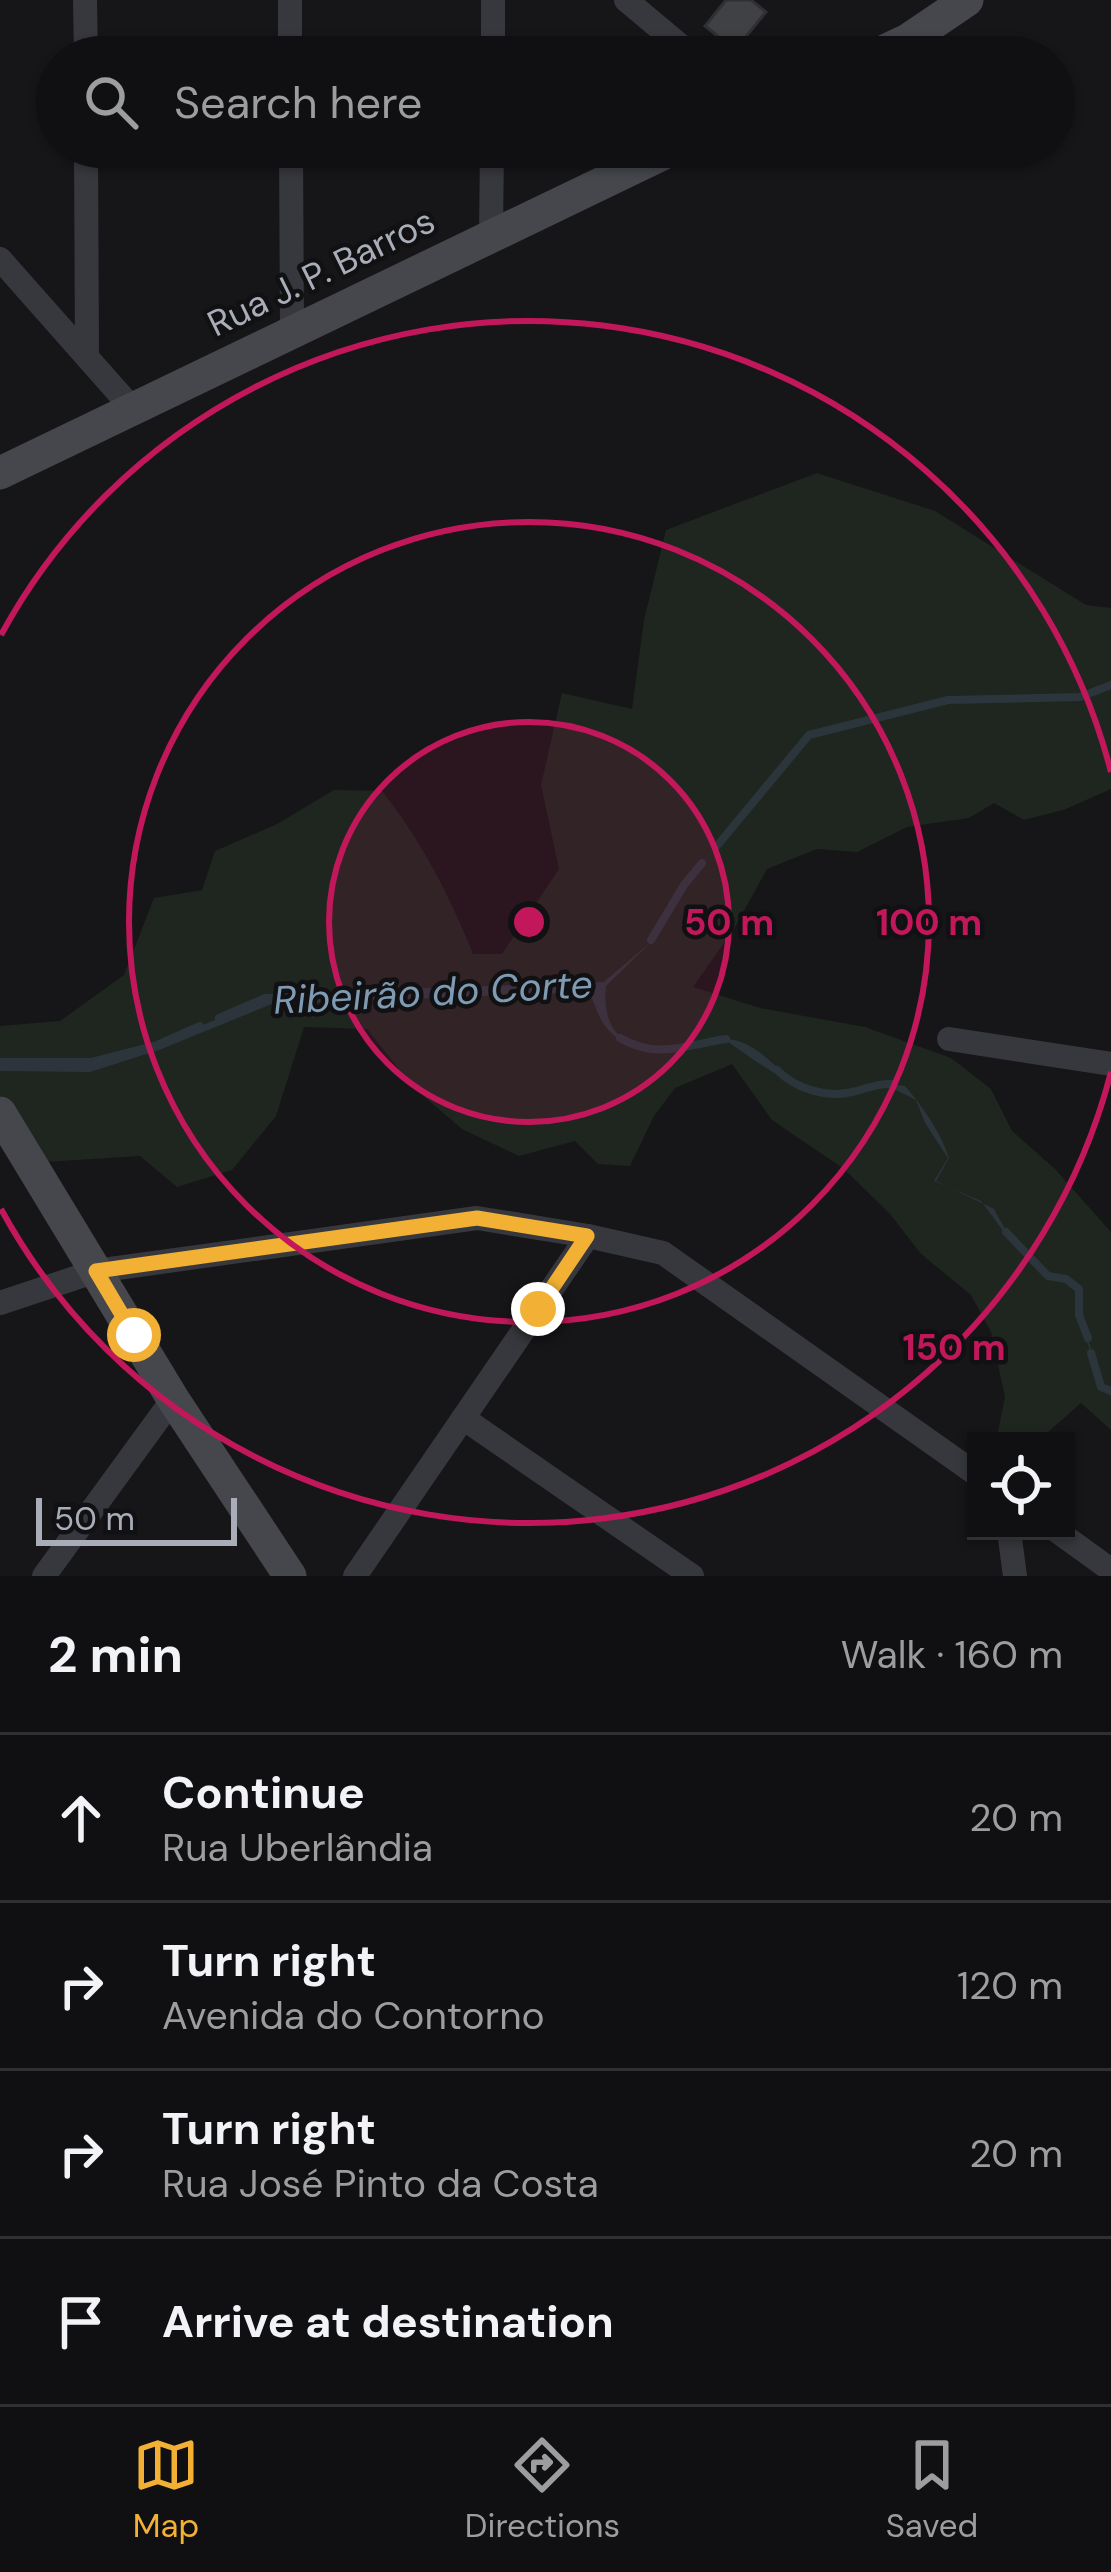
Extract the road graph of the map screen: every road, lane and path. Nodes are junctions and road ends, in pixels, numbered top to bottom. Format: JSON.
{"nodes":[{"id":1,"x":85,"y":0,"type":"edge"},
{"id":2,"x":290,"y":0,"type":"edge"},
{"id":3,"x":493,"y":0,"type":"edge"},
{"id":4,"x":626,"y":0,"type":"edge"},
{"id":5,"x":967,"y":0,"type":"edge"},
{"id":6,"x":86,"y":36,"type":"edge"},
{"id":7,"x":290,"y":36,"type":"edge"},
{"id":8,"x":493,"y":36,"type":"edge"},
{"id":9,"x":669,"y":36,"type":"edge"},
{"id":10,"x":914,"y":36,"type":"edge"},
{"id":11,"x":86,"y":168,"type":"edge"},
{"id":12,"x":291,"y":168,"type":"edge"},
{"id":13,"x":492,"y":168,"type":"edge"},
{"id":14,"x":632,"y":168,"type":"edge"},
{"id":15,"x":491,"y":234,"type":"junction"},
{"id":16,"x":0,"y":259,"type":"edge"},
{"id":17,"x":292,"y":329,"type":"junction"},
{"id":18,"x":88,"y":357,"type":"junction"},
{"id":19,"x":130,"y":407,"type":"junction"},
{"id":20,"x":0,"y":473,"type":"edge"},
{"id":21,"x":949,"y":1039,"type":"dead end"},
{"id":22,"x":1111,"y":1064,"type":"edge"},
{"id":23,"x":0,"y":1113,"type":"edge"},
{"id":24,"x":587,"y":1236,"type":"junction"},
{"id":25,"x":96,"y":1271,"type":"junction"},
{"id":26,"x":0,"y":1303,"type":"edge"},
{"id":27,"x":173,"y":1400,"type":"junction"},
{"id":28,"x":463,"y":1418,"type":"junction"},
{"id":29,"x":967,"y":1468,"type":"edge"},
{"id":30,"x":1010,"y":1540,"type":"edge"},
{"id":31,"x":1069,"y":1540,"type":"edge"},
{"id":32,"x":1111,"y":1570,"type":"edge"},
{"id":33,"x":44,"y":1576,"type":"edge"},
{"id":34,"x":290,"y":1576,"type":"edge"},
{"id":35,"x":355,"y":1576,"type":"edge"},
{"id":36,"x":692,"y":1576,"type":"edge"},
{"id":37,"x":1015,"y":1576,"type":"edge"}],
"edges":[{"from":1,"to":6,"type":"street"},
{"from":2,"to":7,"type":"street"},
{"from":3,"to":8,"type":"street"},
{"from":4,"to":9,"type":"street"},
{"from":5,"to":10,"type":"street"},
{"from":11,"to":18,"type":"street"},
{"from":12,"to":17,"type":"street"},
{"from":13,"to":15,"type":"street"},
{"from":14,"to":15,"type":"street","name":"Rua J. P. Barros"},
{"from":15,"to":17,"type":"street","name":"Rua J. P. Barros"},
{"from":16,"to":18,"type":"street"},
{"from":17,"to":19,"type":"street","name":"Rua J. P. Barros"},
{"from":18,"to":19,"type":"street"},
{"from":19,"to":20,"type":"street","name":"Rua J. P. Barros"},
{"from":21,"to":22,"type":"street"},
{"from":23,"to":25,"type":"street"},
{"from":24,"to":25,"type":"street"},
{"from":24,"to":28,"type":"street"},
{"from":24,"to":29,"type":"street"},
{"from":25,"to":26,"type":"street"},
{"from":25,"to":27,"type":"street"},
{"from":27,"to":33,"type":"street"},
{"from":27,"to":34,"type":"street"},
{"from":28,"to":35,"type":"street"},
{"from":28,"to":36,"type":"street"},
{"from":30,"to":37,"type":"street"},
{"from":31,"to":32,"type":"street"}]}
